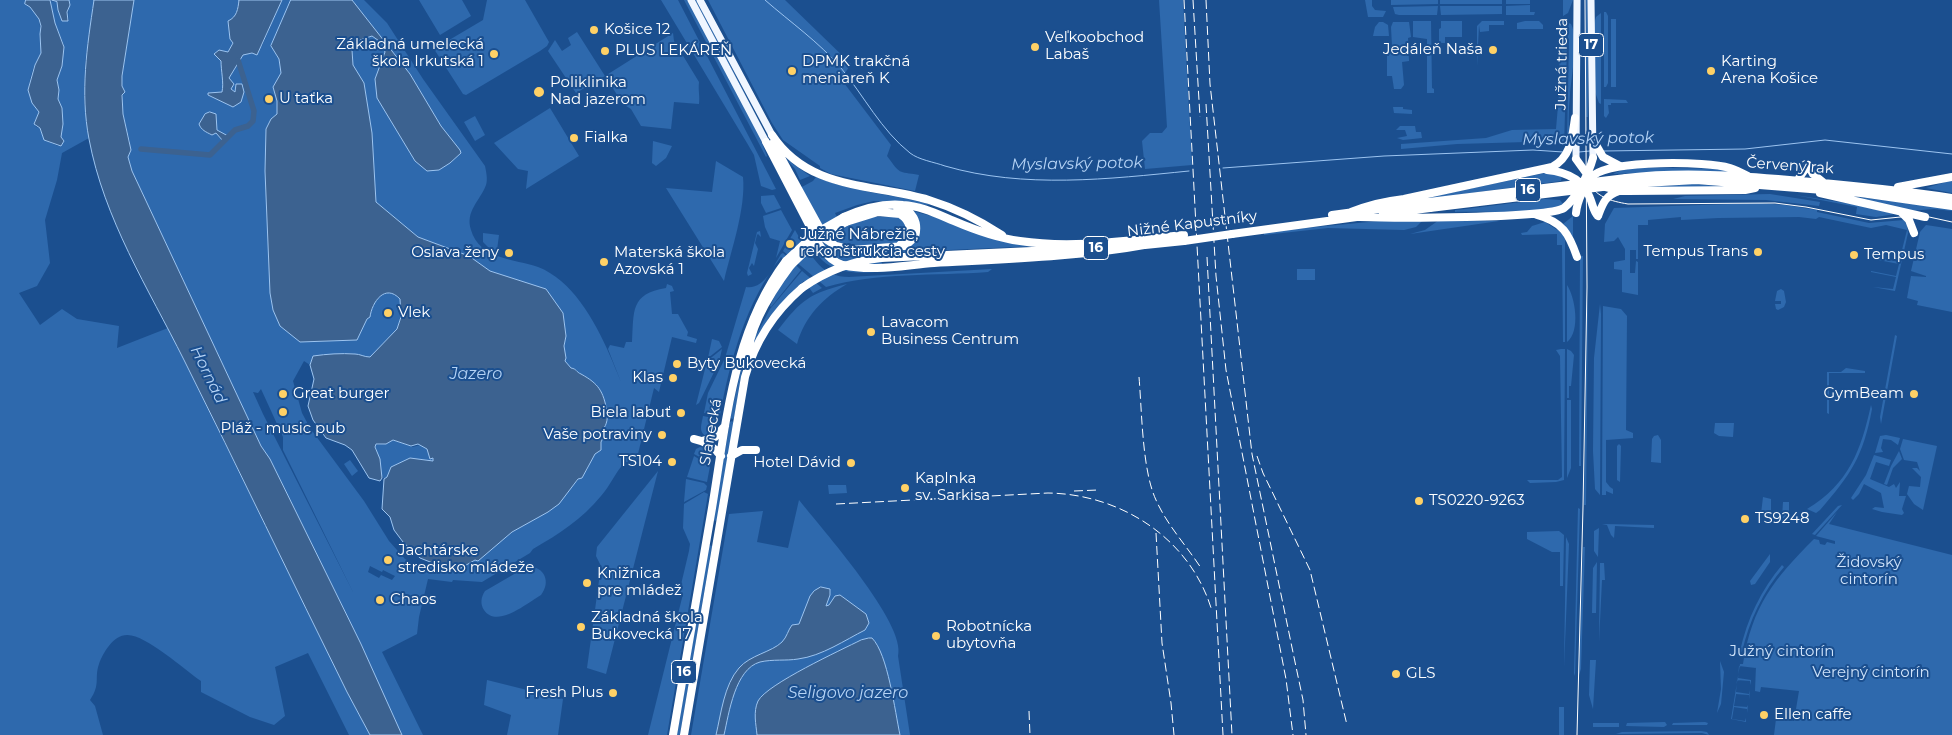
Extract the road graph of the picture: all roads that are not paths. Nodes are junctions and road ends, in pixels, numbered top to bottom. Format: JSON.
{"nodes":[{"id":1,"x":691,"y":0,"type":"edge"},
{"id":2,"x":700,"y":0,"type":"edge"},
{"id":3,"x":1577,"y":0,"type":"edge"},
{"id":4,"x":1590,"y":0,"type":"edge"},
{"id":5,"x":1575,"y":118,"type":"joint"},
{"id":6,"x":772,"y":135,"type":"junction"},
{"id":7,"x":766,"y":142,"type":"joint"},
{"id":8,"x":1593,"y":143,"type":"junction"},
{"id":9,"x":1573,"y":146,"type":"junction"},
{"id":10,"x":1576,"y":158,"type":"joint"},
{"id":11,"x":1593,"y":158,"type":"joint"},
{"id":12,"x":1620,"y":166,"type":"junction"},
{"id":13,"x":1542,"y":169,"type":"junction"},
{"id":14,"x":1952,"y":176,"type":"edge"},
{"id":15,"x":1588,"y":177,"type":"junction"},
{"id":16,"x":1749,"y":177,"type":"junction"},
{"id":17,"x":1626,"y":181,"type":"junction"},
{"id":18,"x":1824,"y":182,"type":"junction"},
{"id":19,"x":1798,"y":184,"type":"junction"},
{"id":20,"x":1583,"y":186,"type":"junction"},
{"id":21,"x":1770,"y":186,"type":"junction"},
{"id":22,"x":1888,"y":188,"type":"junction"},
{"id":23,"x":1620,"y":191,"type":"junction"},
{"id":24,"x":1952,"y":198,"type":"edge"},
{"id":25,"x":1430,"y":205,"type":"junction"},
{"id":26,"x":888,"y":206,"type":"junction"},
{"id":27,"x":1952,"y":206,"type":"edge"},
{"id":28,"x":1897,"y":211,"type":"junction"},
{"id":29,"x":1351,"y":212,"type":"junction"},
{"id":30,"x":1576,"y":213,"type":"dead end"},
{"id":31,"x":1525,"y":214,"type":"junction"},
{"id":32,"x":1360,"y":217,"type":"junction"},
{"id":33,"x":1925,"y":217,"type":"dead end"},
{"id":34,"x":845,"y":219,"type":"junction"},
{"id":35,"x":1263,"y":227,"type":"junction"},
{"id":36,"x":812,"y":230,"type":"junction"},
{"id":37,"x":1914,"y":233,"type":"dead end"},
{"id":38,"x":1184,"y":238,"type":"junction"},
{"id":39,"x":1008,"y":239,"type":"junction"},
{"id":40,"x":826,"y":240,"type":"junction"},
{"id":41,"x":1150,"y":244,"type":"junction"},
{"id":42,"x":898,"y":247,"type":"junction"},
{"id":43,"x":1577,"y":257,"type":"dead end"},
{"id":44,"x":789,"y":263,"type":"junction"},
{"id":45,"x":748,"y":367,"type":"junction"},
{"id":46,"x":726,"y":425,"type":"junction"},
{"id":47,"x":734,"y":438,"type":"junction"},
{"id":48,"x":694,"y":439,"type":"dead end"},
{"id":49,"x":702,"y":441,"type":"junction"},
{"id":50,"x":721,"y":456,"type":"junction"},
{"id":51,"x":731,"y":456,"type":"junction"},
{"id":52,"x":673,"y":735,"type":"edge"},
{"id":53,"x":684,"y":735,"type":"edge"}],
"edges":[{"from":1,"to":7,"type":"main road"},
{"from":2,"to":6,"type":"main road"},
{"from":3,"to":5,"type":"main road","name":"Južná trieda","number":"17"},
{"from":4,"to":8,"type":"main road","name":"Južná trieda","number":"17"},
{"from":5,"to":9,"type":"highway"},
{"from":6,"to":39,"type":"highway"},
{"from":6,"to":40,"type":"highway"},
{"from":7,"to":36,"type":"highway"},
{"from":8,"to":11,"type":"main road","name":"Južná trieda","number":"17"},
{"from":8,"to":12,"type":"highway"},
{"from":9,"to":10,"type":"main road"},
{"from":9,"to":13,"type":"highway"},
{"from":10,"to":15,"type":"highway"},
{"from":11,"to":15,"type":"highway"},
{"from":12,"to":15,"type":"highway"},
{"from":12,"to":16,"type":"highway"},
{"from":13,"to":20,"type":"highway"},
{"from":13,"to":29,"type":"highway"},
{"from":14,"to":22,"type":"highway"},
{"from":15,"to":20,"type":"highway"},
{"from":15,"to":23,"type":"highway"},
{"from":16,"to":17,"type":"highway","name":"Červený rak","number":"16"},
{"from":16,"to":19,"type":"highway","name":"Červený rak","number":"16"},
{"from":17,"to":21,"type":"highway","name":"Červený rak","number":"16"},
{"from":17,"to":25,"type":"highway","name":"Nižné Kapustníky","number":"16","bridge":true},
{"from":18,"to":19,"type":"highway","name":"Červený rak","number":"16"},
{"from":18,"to":19,"type":"highway"},
{"from":18,"to":22,"type":"highway","name":"Červený rak","number":"16"},
{"from":19,"to":21,"type":"highway","name":"Červený rak","number":"16"},
{"from":19,"to":27,"type":"highway","name":"Červený rak","number":"16"},
{"from":19,"to":28,"type":"highway"},
{"from":20,"to":23,"type":"highway"},
{"from":20,"to":30,"type":"highway"},
{"from":20,"to":31,"type":"highway"},
{"from":21,"to":23,"type":"highway"},
{"from":22,"to":24,"type":"highway","name":"Červený rak","number":"16"},
{"from":25,"to":29,"type":"highway","name":"Nižné Kapustníky","number":"16"},
{"from":25,"to":32,"type":"highway","name":"Nižné Kapustníky","number":"16"},
{"from":26,"to":34,"type":"highway","number":"16"},
{"from":26,"to":39,"type":"highway","number":"16"},
{"from":26,"to":42,"type":"highway"},
{"from":28,"to":33,"type":"highway"},
{"from":28,"to":37,"type":"highway"},
{"from":29,"to":35,"type":"highway","name":"Nižné Kapustníky","number":"16"},
{"from":31,"to":32,"type":"highway"},
{"from":31,"to":43,"type":"highway"},
{"from":32,"to":35,"type":"highway","name":"Nižné Kapustníky","number":"16"},
{"from":34,"to":42,"type":"highway"},
{"from":34,"to":44,"type":"highway","bridge":true},
{"from":35,"to":38,"type":"highway","name":"Nižné Kapustníky","number":"16","bridge":true},
{"from":36,"to":40,"type":"highway"},
{"from":36,"to":41,"type":"highway"},
{"from":38,"to":39,"type":"highway","name":"Nižné Kapustníky","number":"16"},
{"from":38,"to":41,"type":"highway","name":"Nižné Kapustníky","number":"16"},
{"from":40,"to":42,"type":"highway"},
{"from":41,"to":45,"type":"highway","name":"Nižné Kapustníky","number":"16","bridge":true},
{"from":44,"to":45,"type":"highway"},
{"from":44,"to":46,"type":"highway","name":"Slanecká","number":"16"},
{"from":45,"to":47,"type":"highway","name":"Slanecká","number":"16"},
{"from":46,"to":49,"type":"highway"},
{"from":46,"to":50,"type":"highway","name":"Slanecká","number":"16"},
{"from":47,"to":51,"type":"highway","name":"Slanecká","number":"16"},
{"from":47,"to":51,"type":"highway"},
{"from":48,"to":49,"type":"highway"},
{"from":49,"to":50,"type":"highway"},
{"from":50,"to":52,"type":"highway","name":"Slanecká","number":"16"},
{"from":51,"to":53,"type":"highway","name":"Slanecká","number":"16"}]}
